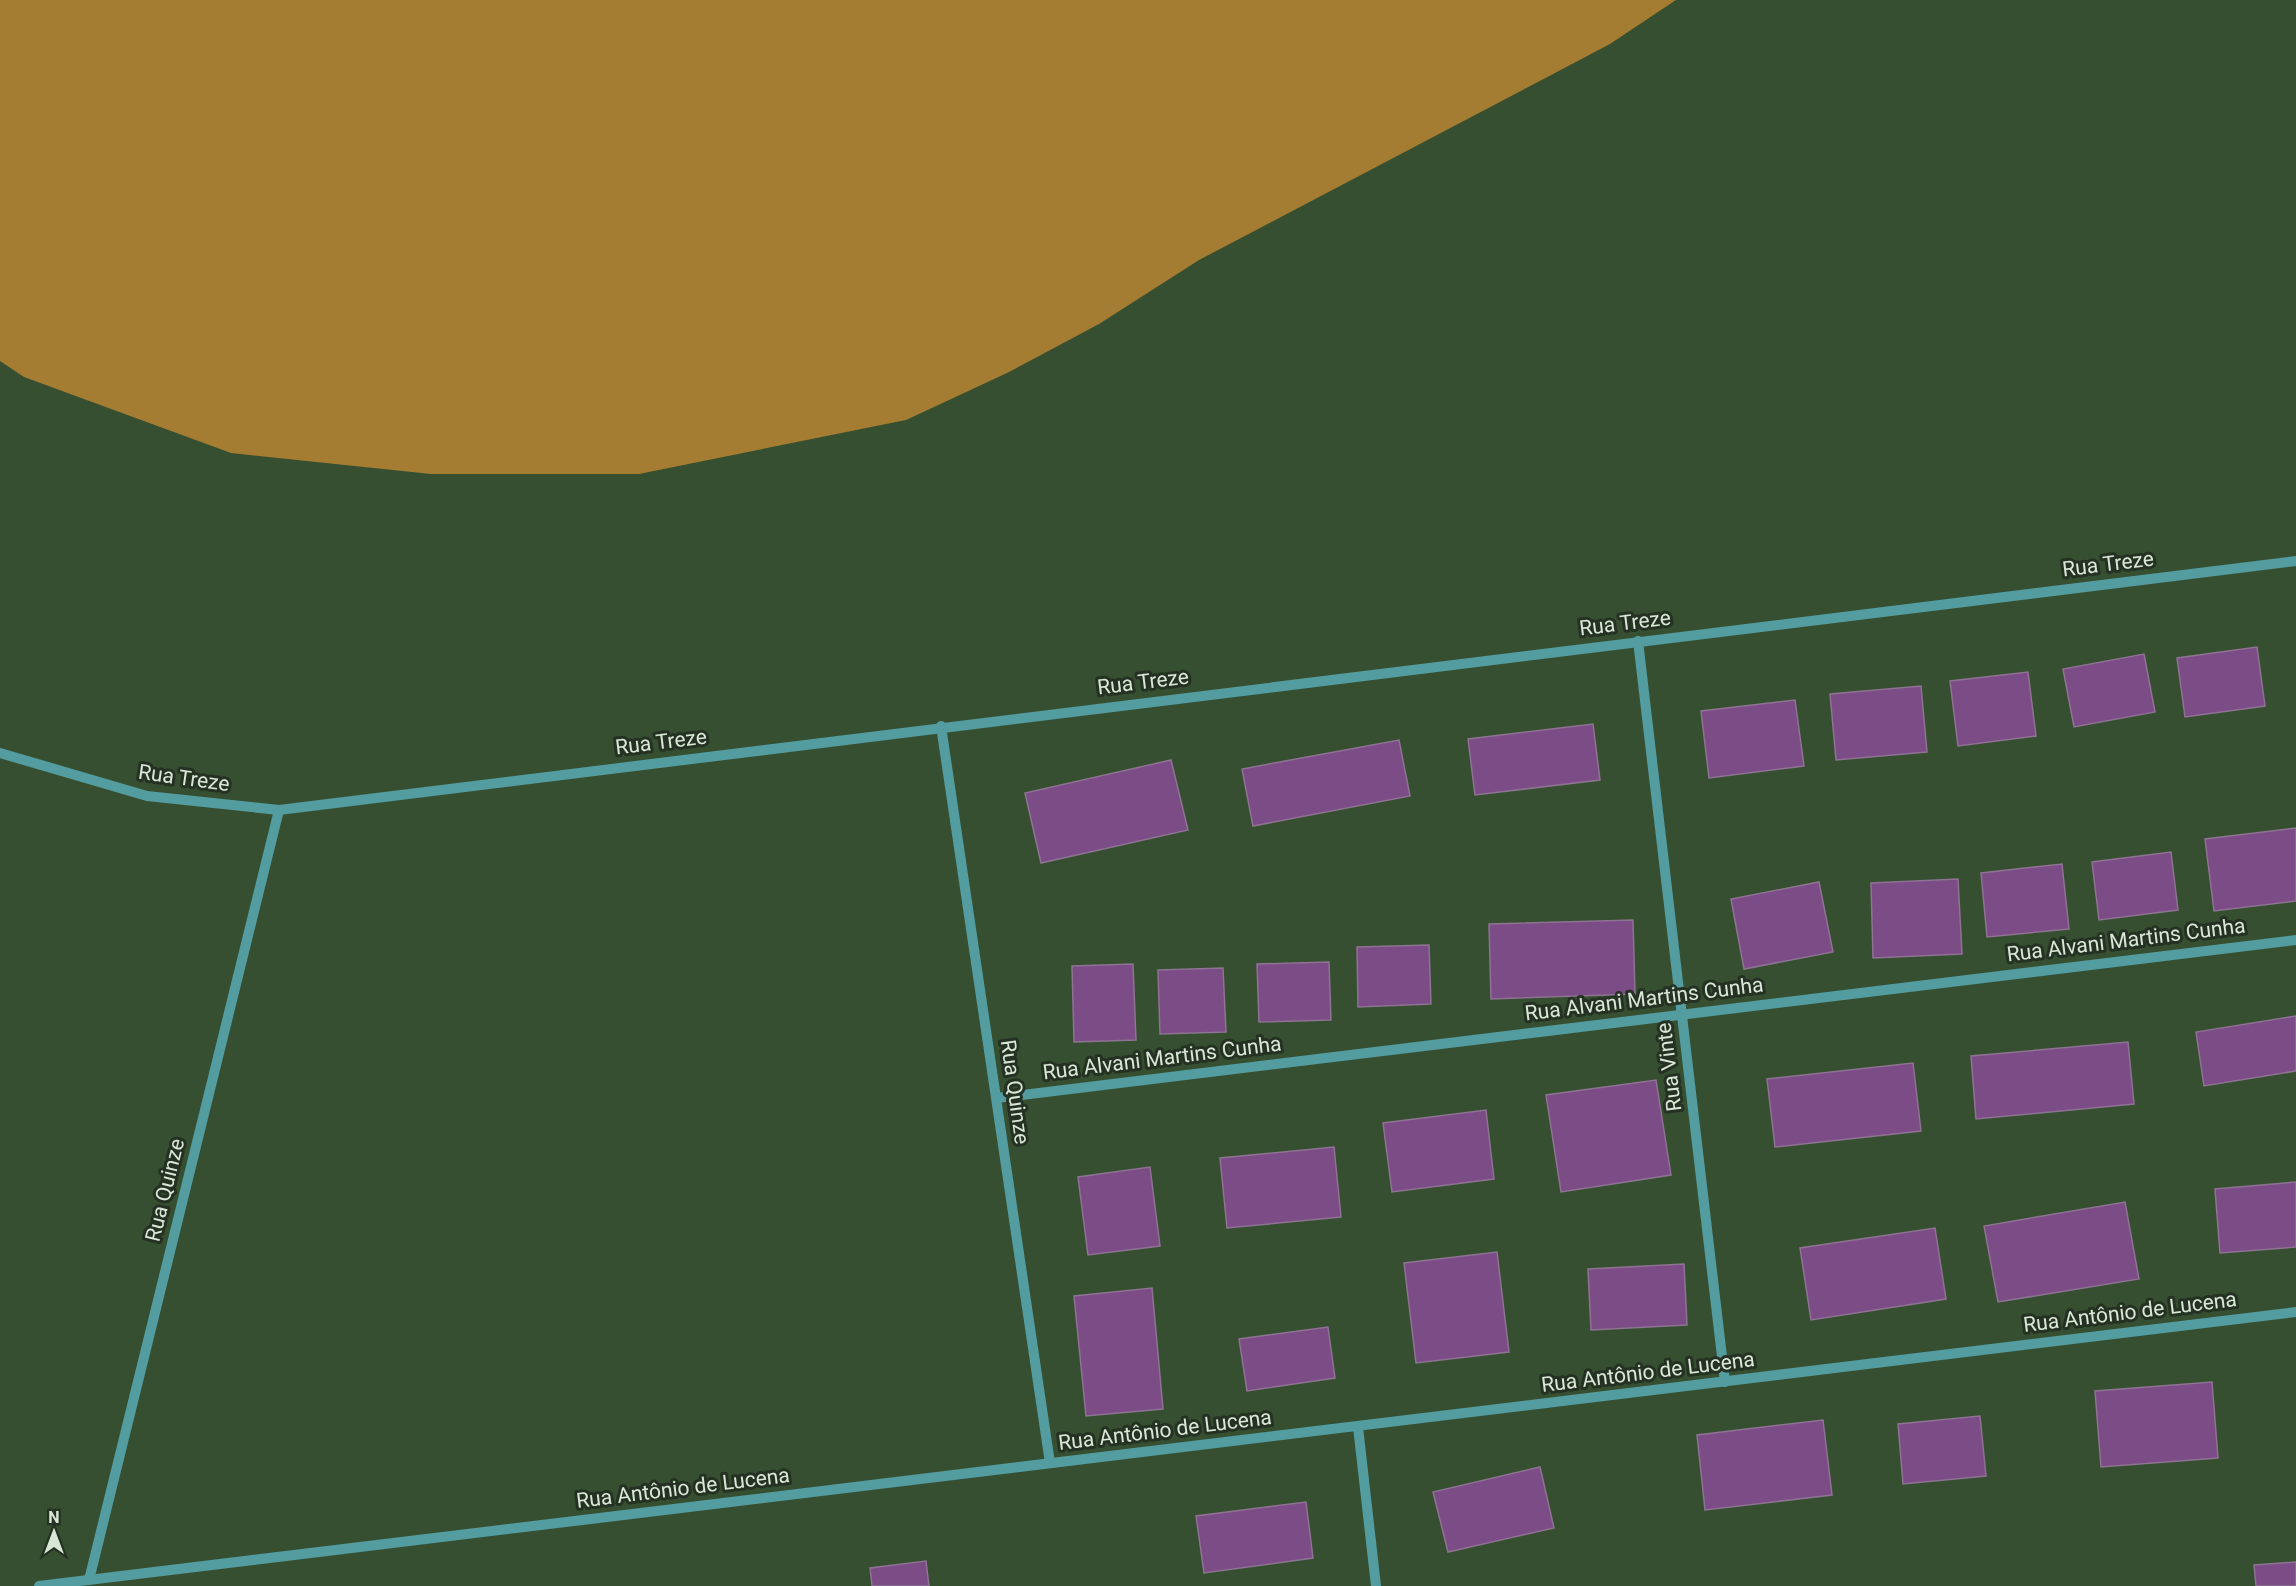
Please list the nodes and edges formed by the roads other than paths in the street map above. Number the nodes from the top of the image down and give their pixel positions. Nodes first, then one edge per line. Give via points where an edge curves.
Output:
1 (2296, 561) edge
2 (1638, 641) junction
3 (941, 726) junction
4 (0, 753) edge
5 (279, 810) junction
6 (2296, 940) edge
7 (1682, 1014) junction
8 (997, 1098) junction
9 (2296, 1312) edge
10 (1725, 1382) junction
11 (1358, 1426) junction
12 (1050, 1463) junction
13 (89, 1580) junction
14 (39, 1586) edge
15 (1376, 1586) edge

1 - 2 lane, Rua Treze
2 - 3 lane, Rua Treze
2 - 7 lane, Rua Vinte
3 - 5 lane, Rua Treze
3 - 8 lane, Rua Quinze
4 - 5 lane, Rua Treze via 147,796
5 - 13 lane, Rua Quinze
6 - 7 lane, Rua Alvani Martins Cunha
7 - 8 lane, Rua Alvani Martins Cunha
7 - 10 lane, Rua Vinte
8 - 12 lane, Rua Quinze
9 - 10 lane, Rua Antônio de Lucena
10 - 11 lane, Rua Antônio de Lucena
11 - 12 lane, Rua Antônio de Lucena
11 - 15 lane
12 - 13 lane, Rua Antônio de Lucena
13 - 14 lane, Rua Antônio de Lucena

